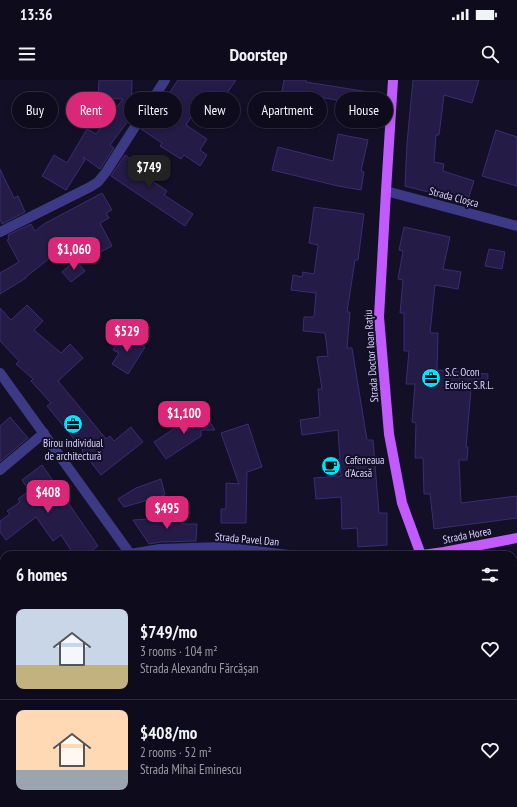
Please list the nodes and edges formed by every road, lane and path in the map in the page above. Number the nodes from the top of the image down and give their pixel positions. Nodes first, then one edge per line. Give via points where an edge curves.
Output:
1 (165, 80) edge
2 (393, 80) edge
3 (386, 191) junction
4 (517, 226) edge
5 (0, 232) edge
6 (0, 373) edge
7 (44, 432) junction
8 (0, 470) edge
9 (517, 538) edge
10 (128, 551) edge
11 (148, 551) edge
12 (255, 551) edge
13 (420, 551) edge
14 (449, 551) edge

1 - 5 street via 98,182
2 - 3 main road, Strada Doctor Ioan Rațiu
3 - 4 street, Strada Cloșca
3 - 13 main road, Strada Doctor Ioan Rațiu via 379,318 388,431 402,503
6 - 7 street
7 - 8 street
7 - 10 street
9 - 14 main road, Strada Horea
11 - 12 street, Strada Pavel Dan via 221,547

